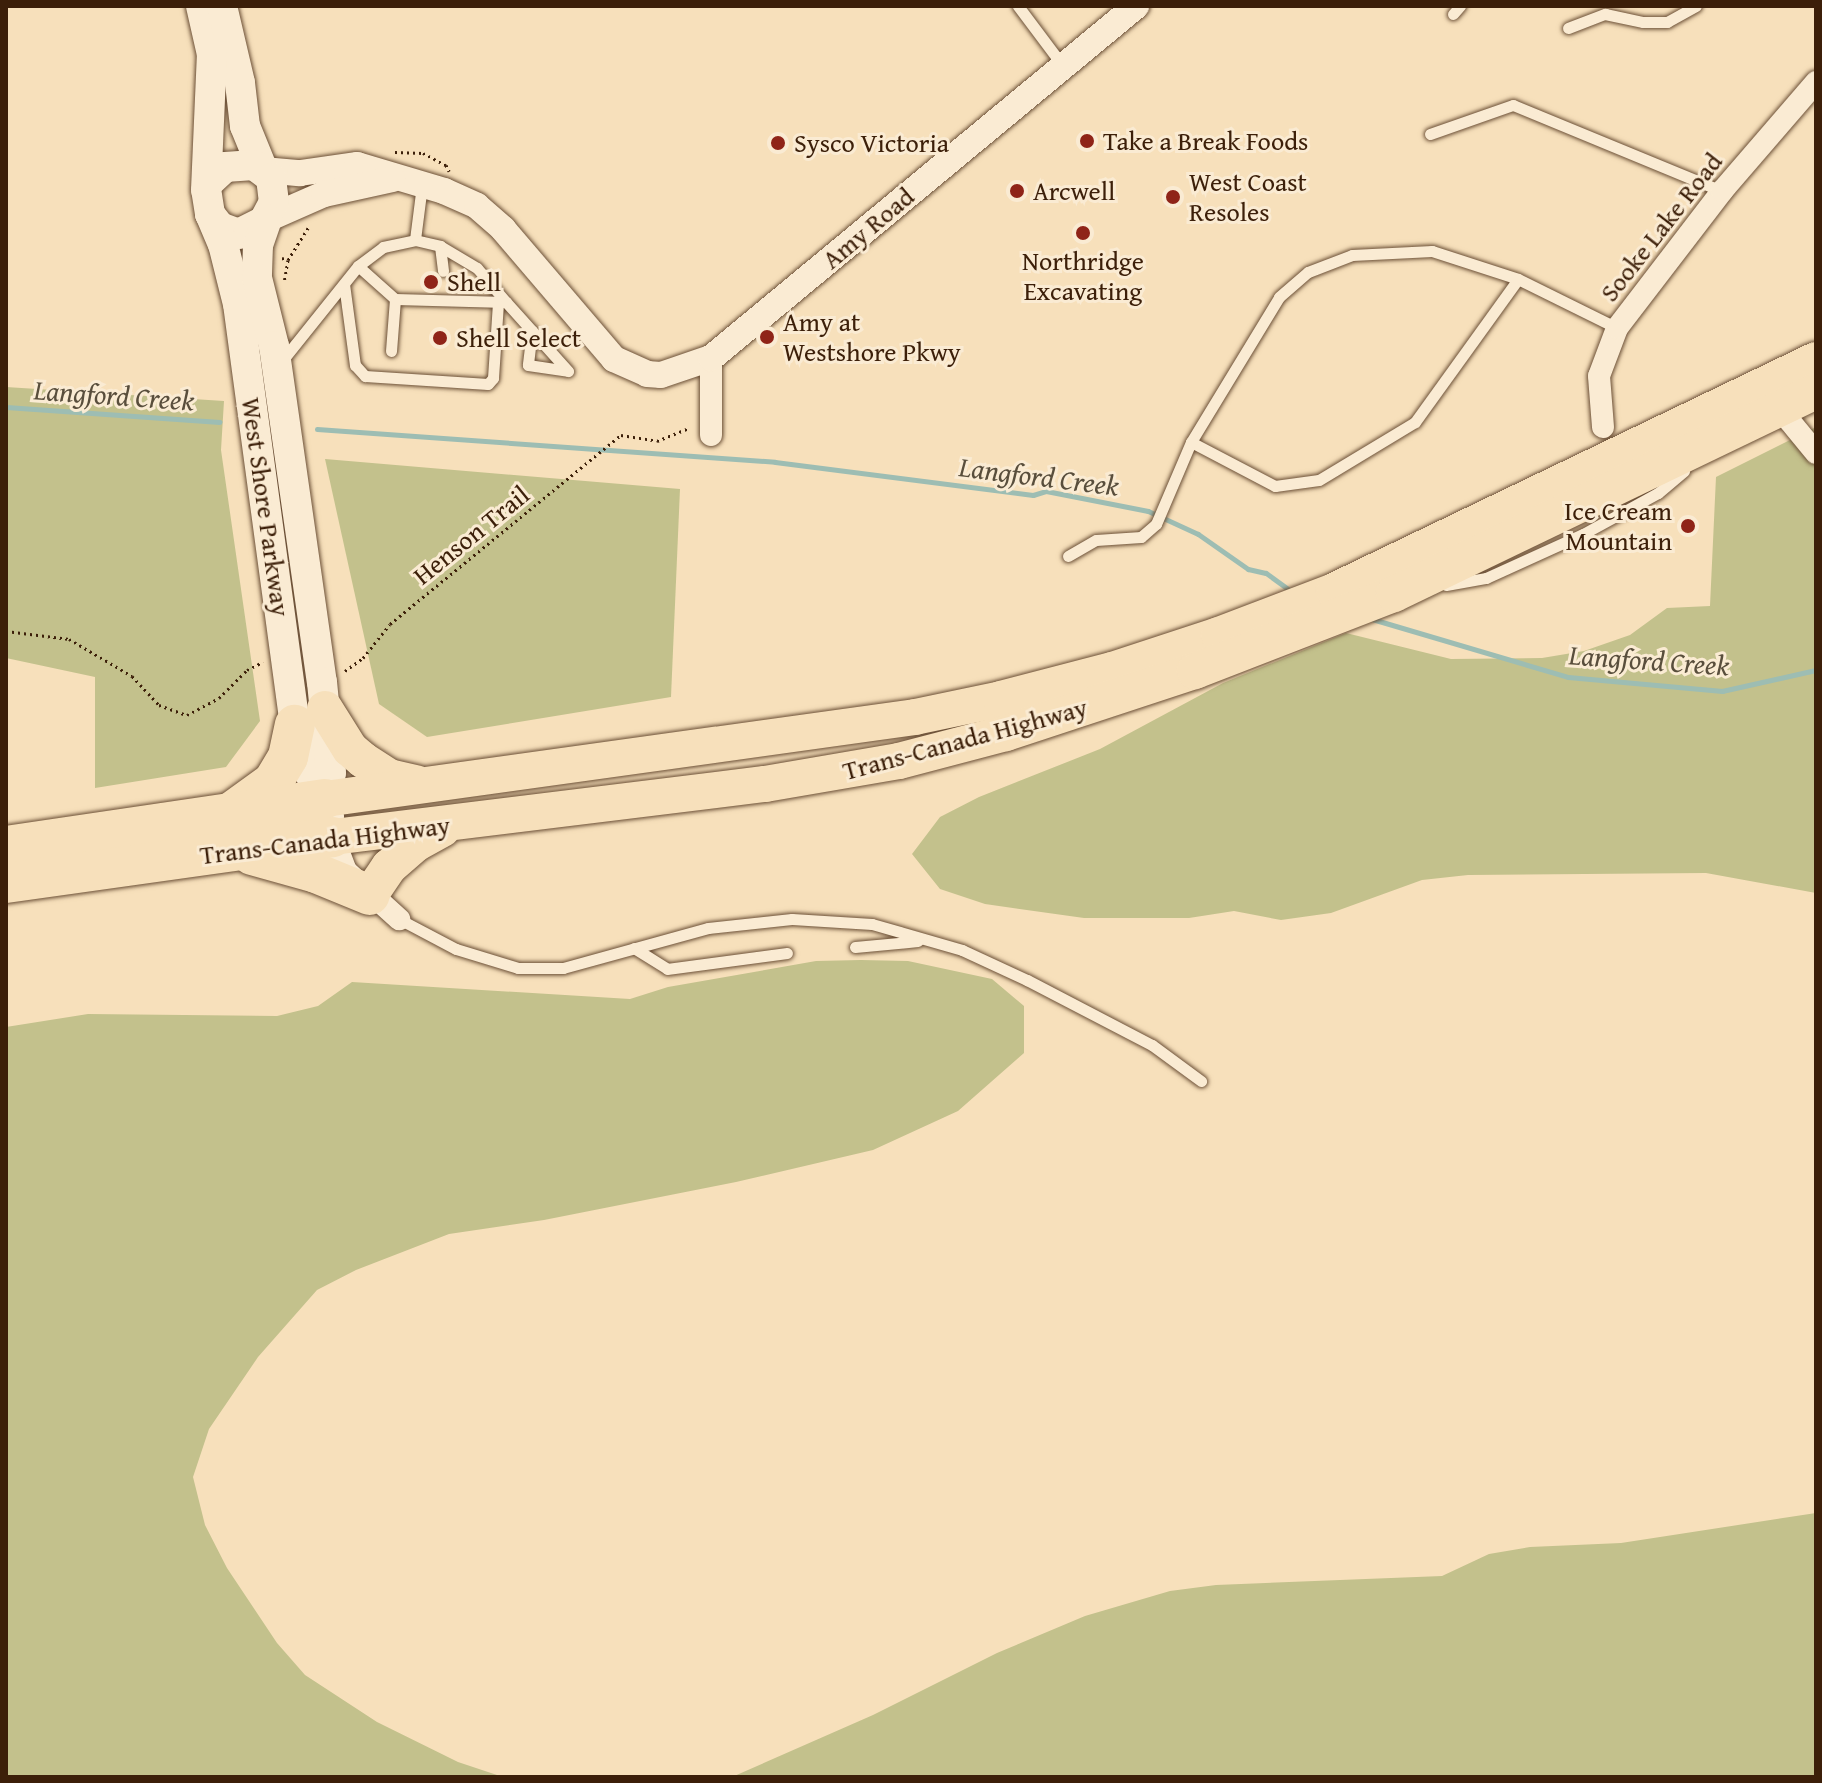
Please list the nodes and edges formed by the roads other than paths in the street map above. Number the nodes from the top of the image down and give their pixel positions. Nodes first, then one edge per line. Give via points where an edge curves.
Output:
1 (201, 6) edge
2 (222, 6) edge
3 (1018, 6) edge
4 (1136, 6) edge
5 (1696, 6) edge
6 (1568, 28) dead end
7 (1063, 66) junction
8 (1816, 82) edge
9 (1430, 134) dead end
10 (263, 170) junction
11 (214, 177) junction
12 (394, 179) junction
13 (422, 185) junction
14 (1722, 191) junction
15 (210, 214) junction
16 (288, 217) junction
17 (415, 240) junction
18 (440, 246) junction
19 (358, 266) junction
20 (443, 271) dead end
21 (1518, 279) junction
22 (344, 284) junction
23 (395, 299) junction
24 (502, 302) junction
25 (1617, 328) junction
26 (532, 331) dead end
27 (391, 351) dead end
28 (711, 358) junction
29 (1816, 360) edge
30 (278, 367) junction
31 (1816, 391) edge
32 (1779, 408) junction
33 (1603, 427) dead end
34 (711, 435) dead end
35 (1191, 442) junction
36 (1816, 453) edge
37 (1068, 556) dead end
38 (1334, 591) junction
39 (322, 705) junction
40 (695, 749) junction
41 (422, 784) junction
42 (325, 799) junction
43 (231, 813) junction
44 (450, 825) junction
45 (333, 837) junction
46 (6, 846) edge
47 (220, 852) junction
48 (6, 883) edge
49 (385, 907) junction
50 (927, 940) junction
51 (855, 947) dead end
52 (634, 948) junction
53 (787, 953) dead end
54 (1201, 1081) dead end

1 - 11 main road via 212,54
2 - 10 main road via 245,126
3 - 7 lane
4 - 7 street, Amy Road
5 - 6 lane via 1667,22 1605,14
7 - 28 street, Amy Road
8 - 14 street, Sooke Lake Road
9 - 14 lane via 1513,105
10 - 11 main road via 246,163
10 - 12 street, Amy Road via 300,173 357,165
10 - 16 main road
11 - 15 main road
12 - 13 street, Amy Road
12 - 16 street, Amy Road via 324,194
13 - 17 lane
13 - 28 street, Amy Road via 477,206 503,229 614,359 661,375
14 - 25 street, Sooke Lake Road
15 - 16 main road via 220,227 239,234
15 - 39 main road, West Shore Parkway via 238,304
16 - 30 main road, West Shore Parkway via 256,262 259,293 276,298
17 - 18 lane
17 - 19 lane via 383,247
18 - 20 lane
18 - 24 lane via 477,268
19 - 22 lane
19 - 23 lane
21 - 25 lane
21 - 35 lane via 1432,251 1352,255 1308,272 1279,297
21 - 35 lane via 1415,422 1319,480 1275,486
22 - 24 lane via 355,365 365,376 488,384
22 - 30 lane
23 - 24 lane
23 - 27 lane
24 - 26 lane
25 - 33 street, Sooke Lake Road via 1599,376
28 - 34 street
29 - 38 highway, Trans-Canada Highway
30 - 39 main road, West Shore Parkway
31 - 32 highway, Trans-Canada Highway
32 - 36 street
32 - 38 highway via 1750,408 1443,552
32 - 44 highway, Trans-Canada Highway via 1394,594 1137,692 899,761 735,789
35 - 37 lane via 1156,524 1141,537 1096,540
38 - 40 highway, Trans-Canada Highway via 1219,635 1001,699
39 - 41 highway via 363,760 389,777
39 - 42 main road, West Shore Parkway via 310,774
39 - 43 highway via 273,782
40 - 41 highway, Trans-Canada Highway
40 - 45 highway via 639,772 398,813
41 - 42 highway, Trans-Canada Highway
42 - 43 highway, Trans-Canada Highway
42 - 45 main road, West Shore Parkway
43 - 46 highway, Trans-Canada Highway
44 - 45 highway, Trans-Canada Highway
44 - 49 highway via 389,867
45 - 47 highway, Trans-Canada Highway
45 - 49 street via 346,871
47 - 48 highway, Trans-Canada Highway
47 - 49 highway via 283,862
49 - 52 lane via 456,949 518,968 563,968
50 - 51 lane
50 - 52 lane via 872,924 792,919 708,928
50 - 54 lane via 962,950 1152,1045
52 - 53 lane via 667,969

